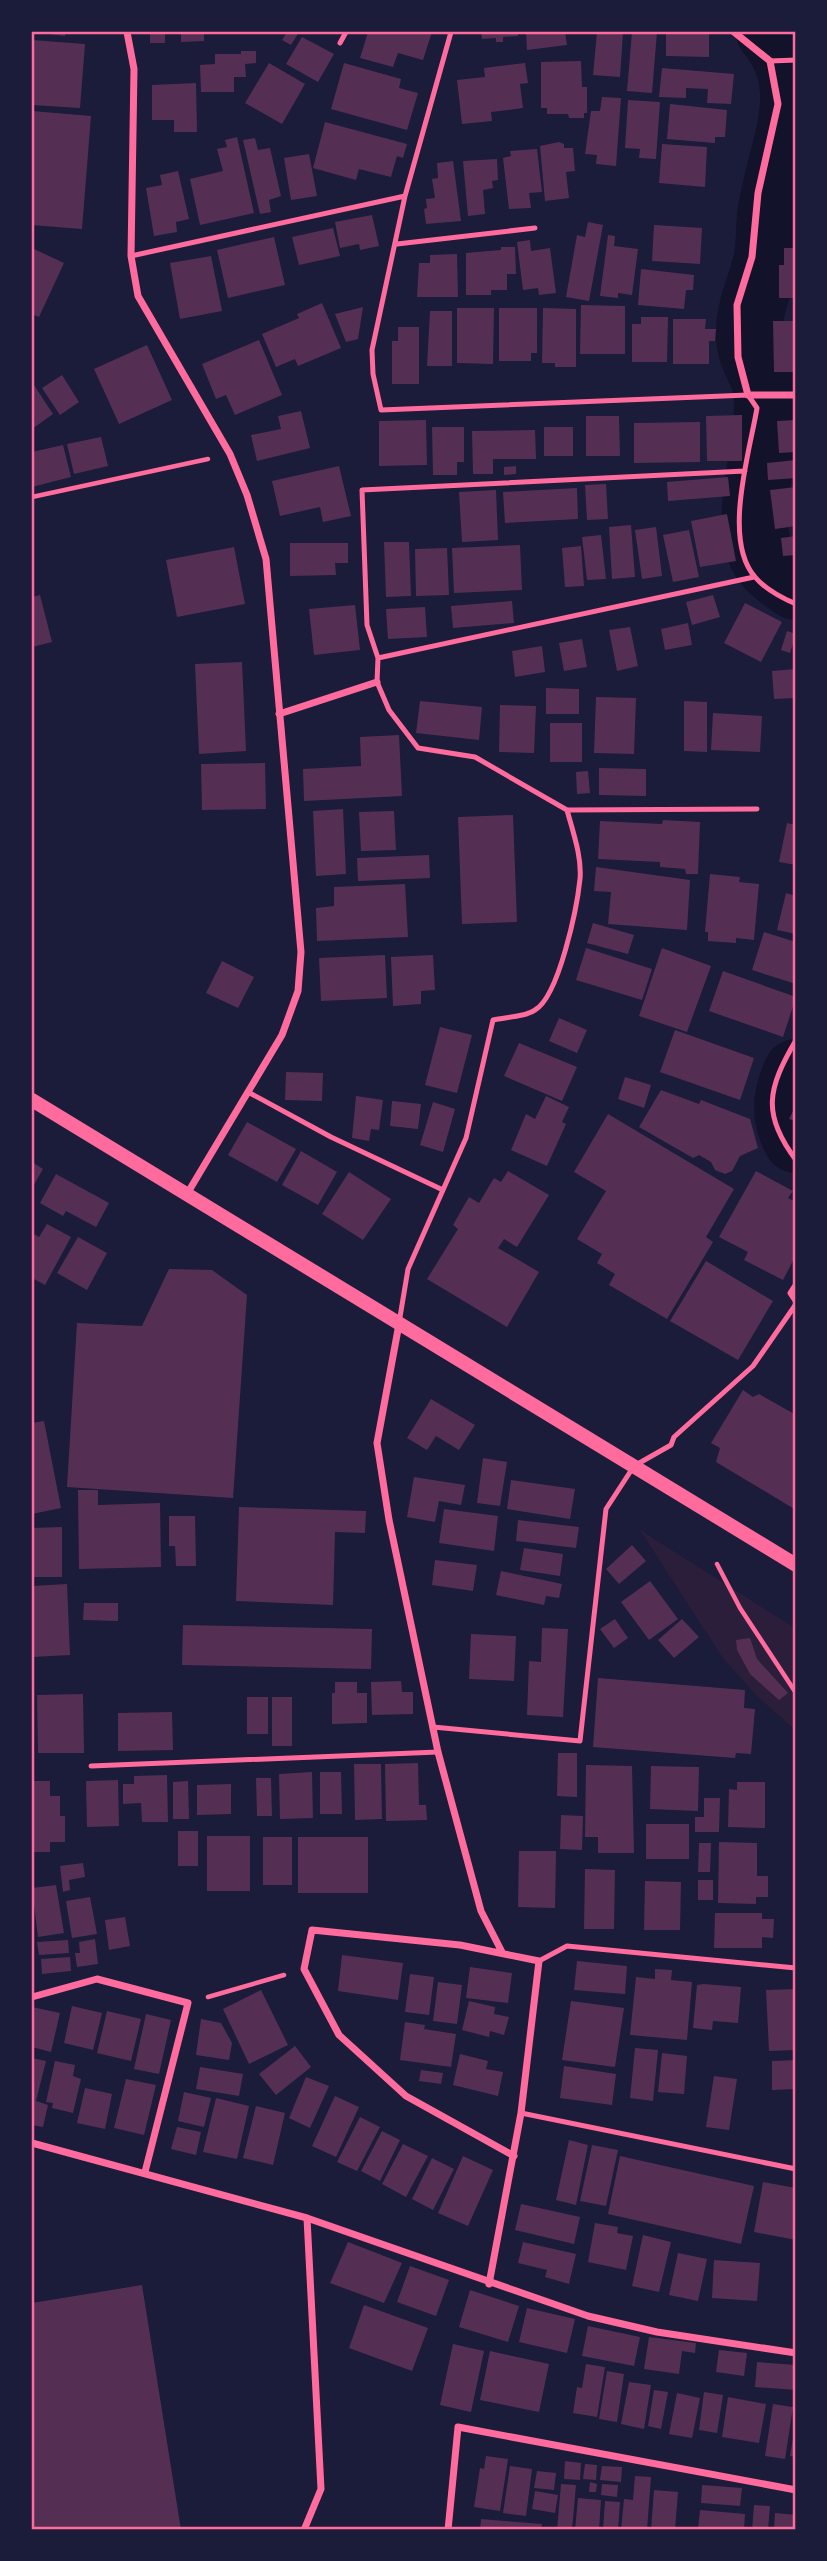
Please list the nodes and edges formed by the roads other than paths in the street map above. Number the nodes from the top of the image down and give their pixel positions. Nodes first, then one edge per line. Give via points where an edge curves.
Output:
1 (127, 32) edge
2 (346, 32) edge
3 (452, 32) edge
4 (734, 32) edge
5 (340, 43) dead end
6 (796, 60) edge
7 (770, 61) junction
8 (405, 197) junction
9 (536, 228) dead end
10 (397, 244) junction
11 (131, 256) junction
12 (752, 395) junction
13 (796, 396) edge
14 (745, 471) junction
15 (754, 577) junction
16 (796, 604) edge
17 (378, 658) junction
18 (377, 682) junction
19 (279, 714) junction
20 (757, 809) dead end
21 (568, 810) junction
22 (796, 1040) edge
23 (248, 1091) junction
24 (32, 1100) edge
25 (796, 1160) edge
26 (443, 1190) junction
27 (187, 1195) junction
28 (796, 1284) edge
29 (796, 1303) edge
30 (399, 1324) junction
31 (634, 1466) junction
32 (796, 1565) edge
33 (433, 1727) junction
34 (438, 1752) junction
35 (91, 1766) dead end
36 (502, 1952) junction
37 (538, 1961) junction
38 (796, 1968) edge
39 (32, 1997) edge
40 (521, 2113) junction
41 (32, 2143) edge
42 (514, 2156) junction
43 (796, 2169) edge
44 (145, 2172) junction
45 (307, 2218) junction
46 (489, 2284) junction
47 (796, 2353) edge
48 (796, 2490) edge
49 (304, 2529) edge
50 (448, 2529) edge

1 - 11 street via 134,69
2 - 5 lane
3 - 8 lane
4 - 7 street
6 - 7 lane
7 - 12 street via 778,104 758,193 752,257 737,305 738,357
8 - 10 lane
8 - 11 lane
9 - 10 lane
10 - 12 lane via 372,349 381,410
11 - 19 street via 138,296 230,454 247,495 266,559
12 - 13 street
12 - 14 lane via 757,408
14 - 15 lane via 741,536
14 - 17 lane via 362,490 367,625
15 - 16 lane
15 - 17 lane
17 - 18 lane
18 - 19 street
18 - 21 lane via 389,710 418,748 474,757
19 - 23 street via 301,952 298,991 282,1035
20 - 21 lane
21 - 26 lane via 580,878 557,980 548,999 534,1011 493,1020 466,1138
22 - 25 lane via 775,1080 771,1106 777,1133
23 - 26 lane
23 - 27 street
24 - 27 main road
26 - 30 lane via 408,1269
27 - 30 main road
28 - 29 lane via 790,1293
29 - 31 lane via 753,1366 674,1437 671,1445
30 - 31 main road
30 - 33 street via 377,1443
31 - 32 main road
31 - 33 lane via 606,1509 580,1741
33 - 34 street
34 - 35 lane
34 - 36 street via 481,1911
36 - 37 street
36 - 42 street via 313,1930 304,1969 339,2035 407,2096
37 - 38 lane via 568,1946
37 - 40 street
39 - 44 street via 97,1979 187,2003
40 - 42 street
40 - 43 lane
41 - 44 street
42 - 46 street
44 - 45 street
45 - 46 street
45 - 49 street via 321,2489
46 - 47 street via 588,2316 657,2332
48 - 50 street via 458,2427

